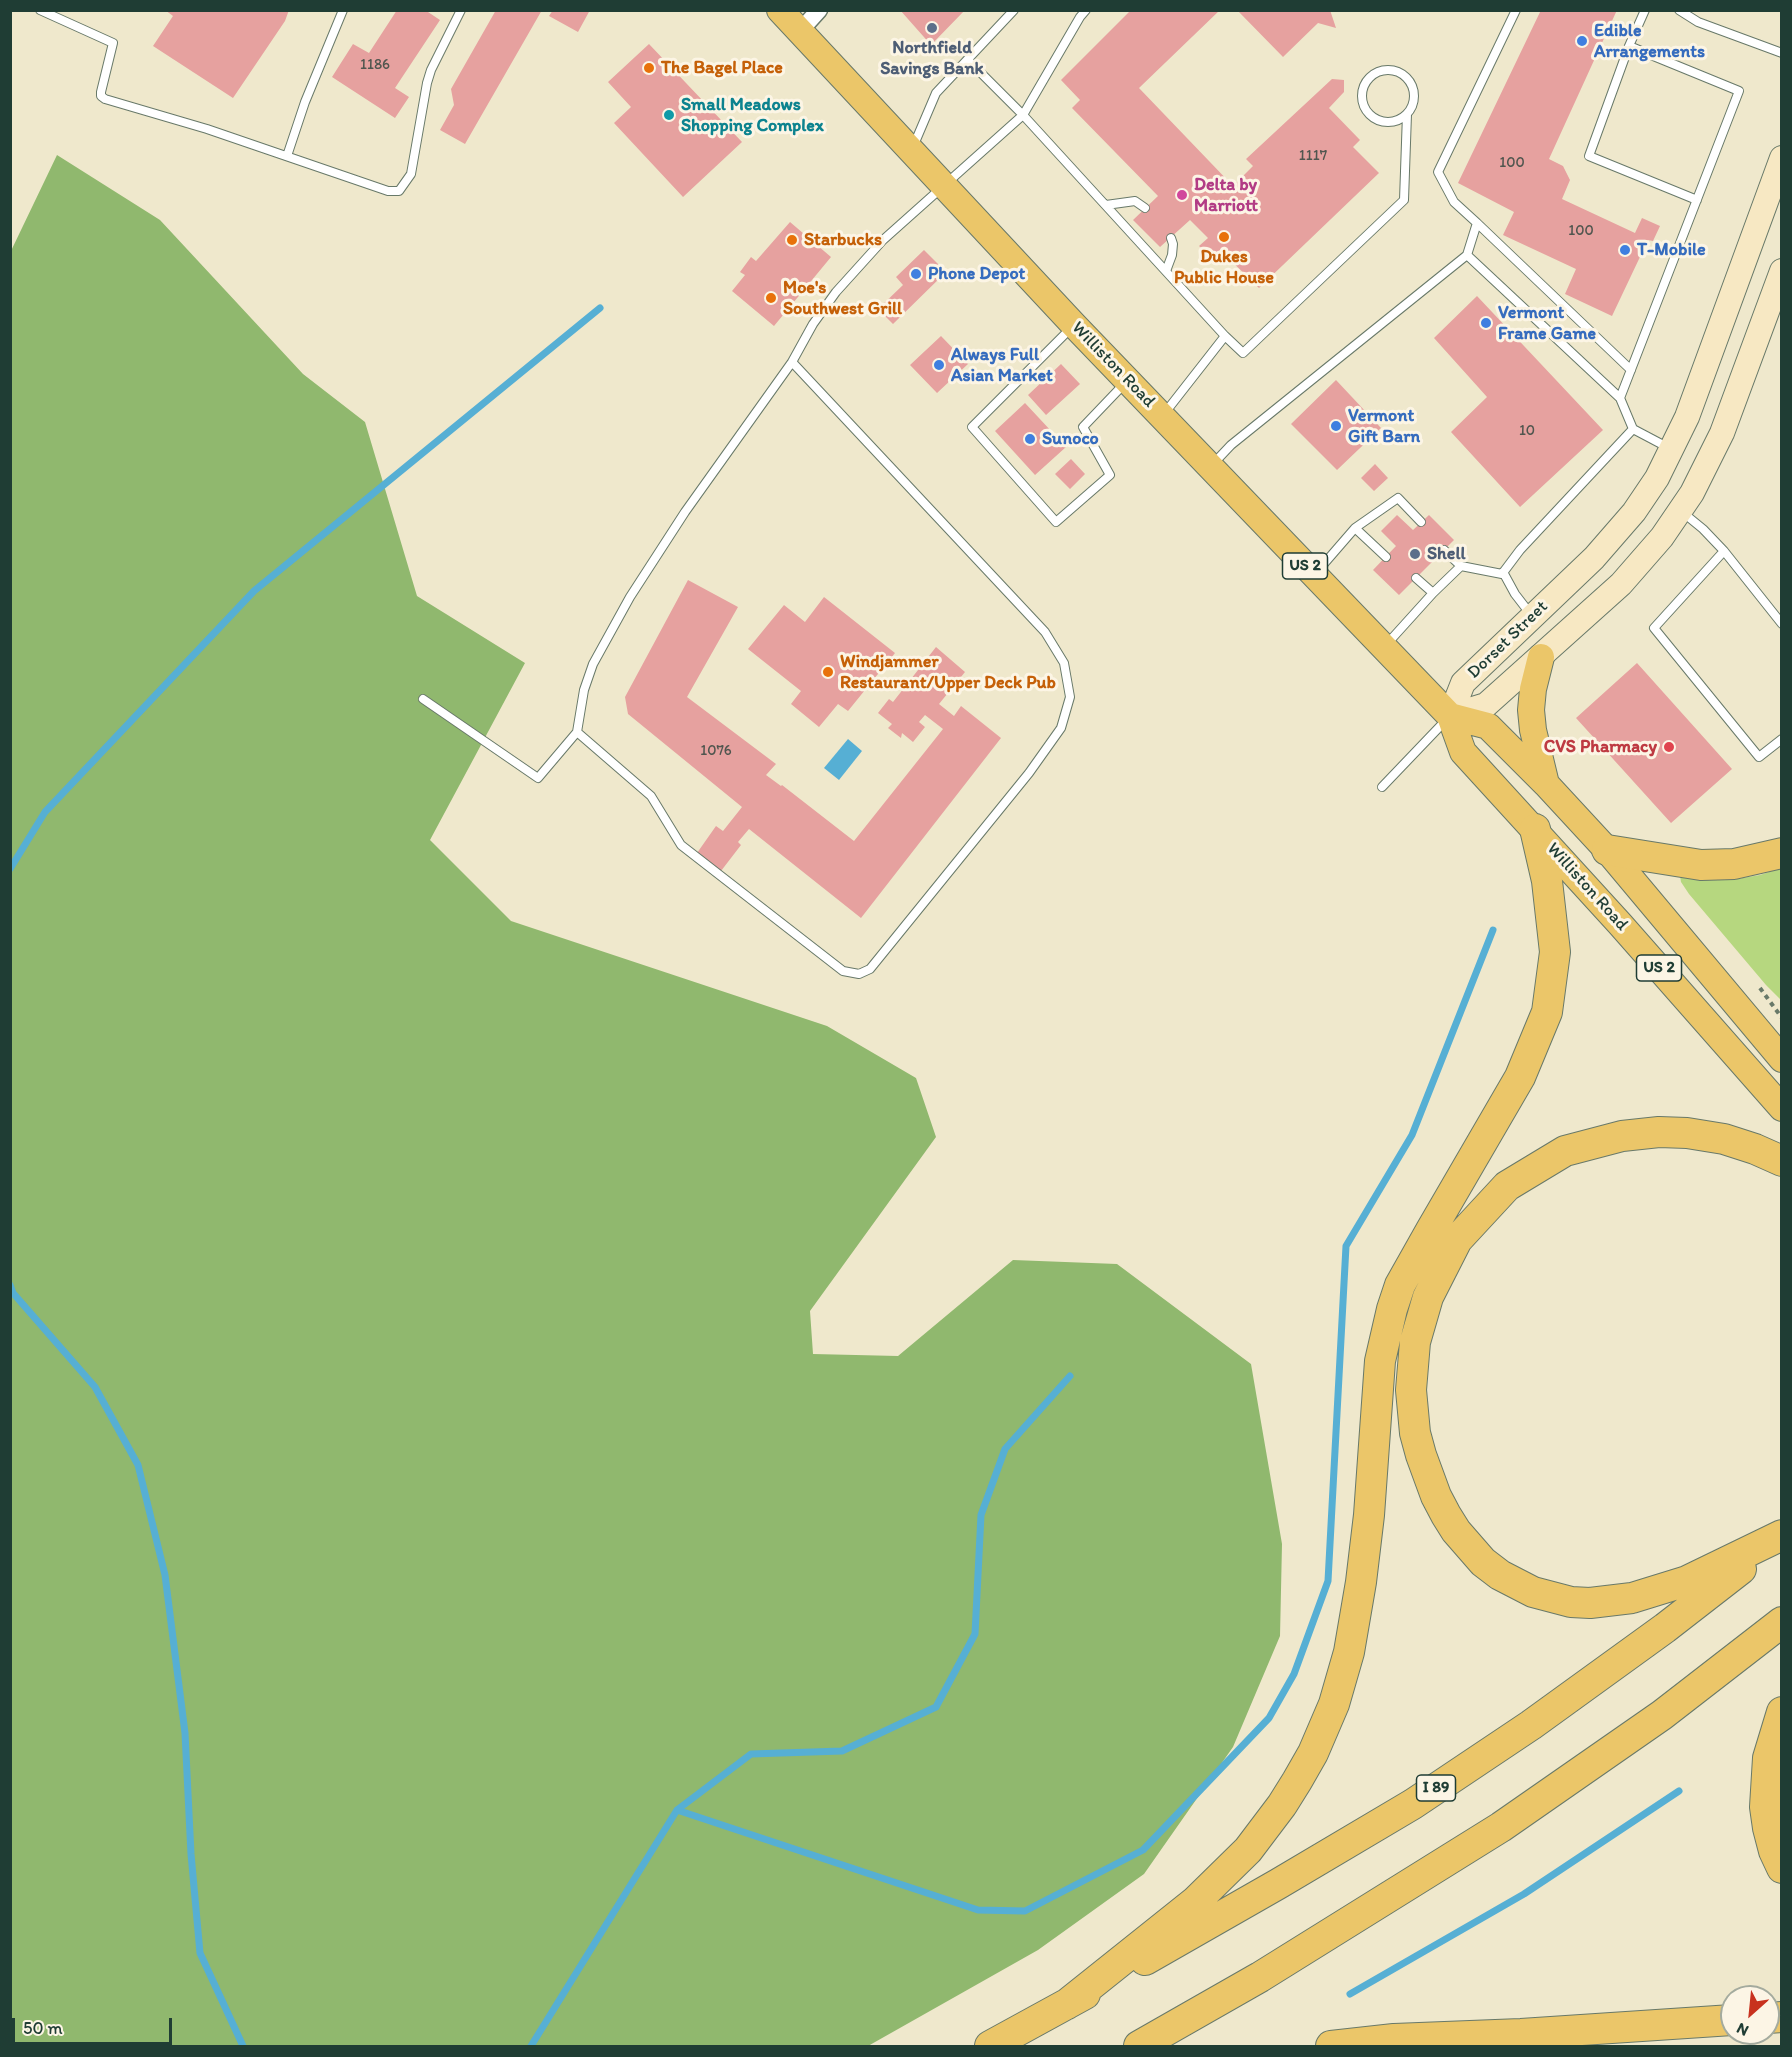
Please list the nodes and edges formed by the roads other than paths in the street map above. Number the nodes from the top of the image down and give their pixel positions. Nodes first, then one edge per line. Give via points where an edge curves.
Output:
1 (40, 10) edge
2 (343, 10) edge
3 (461, 10) edge
4 (780, 10) edge
5 (819, 10) edge
6 (1516, 10) edge
7 (1645, 10) edge
8 (1679, 10) edge
9 (1008, 12) edge
10 (1080, 13) edge
11 (800, 31) junction
12 (1629, 46) junction
13 (1782, 53) edge
14 (968, 60) junction
15 (1407, 114) junction
16 (1023, 115) junction
17 (911, 150) junction
18 (287, 156) junction
19 (1782, 158) edge
20 (945, 186) junction
21 (1697, 200) junction
22 (1106, 205) junction
23 (1145, 208) dead end
24 (1477, 224) junction
25 (1171, 237) dead end
26 (1467, 255) junction
27 (1166, 271) junction
28 (1782, 271) edge
29 (1774, 309) edge
30 (1074, 325) junction
31 (1225, 336) junction
32 (792, 362) junction
33 (1631, 370) junction
34 (1128, 380) junction
35 (1620, 398) junction
36 (1161, 416) junction
37 (1633, 429) junction
38 (1672, 449) junction
39 (1707, 465) junction
40 (1210, 467) junction
41 (1681, 512) junction
42 (1421, 522) dead end
43 (1355, 528) junction
44 (1444, 550) dead end
45 (1724, 551) junction
46 (1386, 557) dead end
47 (1461, 566) junction
48 (1503, 572) junction
49 (1314, 575) junction
50 (1416, 578) dead end
51 (1433, 593) junction
52 (1533, 616) junction
53 (1782, 624) edge
54 (1384, 648) junction
55 (1541, 657) junction
56 (423, 699) dead end
57 (1450, 716) junction
58 (577, 732) junction
59 (1782, 739) edge
60 (1546, 784) junction
61 (1382, 787) dead end
62 (1535, 829) junction
63 (1607, 850) junction
64 (1782, 852) edge
65 (1782, 1059) edge
66 (1782, 1108) edge
67 (1782, 1161) edge
68 (1782, 1535) edge
69 (1782, 1622) edge
70 (1782, 1712) edge
71 (1782, 1868) edge
72 (1067, 2004) junction
73 (1720, 2021) edge
74 (990, 2046) edge
75 (1138, 2046) edge
76 (1331, 2046) edge

1 - 18 lane via 113,43 101,92 105,99
2 - 18 lane
3 - 18 lane via 431,70 411,174 399,191 378,188
4 - 11 main road, Williston Road / US 2
5 - 11 street
6 - 24 lane via 1438,172 1455,202
7 - 12 lane
8 - 13 lane via 1698,22
9 - 14 lane
10 - 16 lane
11 - 17 main road, Williston Road / US 2
12 - 21 lane via 1589,156
12 - 21 lane via 1739,91
14 - 16 lane
14 - 17 lane via 936,93
15 - 15 lane via 1392,122 1374,119 1361,97 1366,80 1381,70 1398,71 1405,76 1414,90
15 - 31 lane via 1404,200 1243,353
16 - 20 lane
16 - 22 lane
17 - 20 main road, Williston Road / US 2
19 - 38 main road, Dorset Street via 1726,315
20 - 30 main road, Williston Road / US 2
20 - 32 lane via 883,240 836,292
21 - 33 lane
22 - 23 lane via 1135,201
22 - 27 lane
24 - 26 lane
24 - 33 lane
25 - 27 lane via 1172,255
26 - 35 lane
26 - 40 lane via 1231,445
27 - 31 lane
28 - 29 main road, Dorset Street
29 - 39 main road, Dorset Street
30 - 34 main road, Williston Road / US 2
30 - 34 lane via 972,427 1056,522 1110,475 1083,427
31 - 36 lane
32 - 58 lane via 630,597 593,664
32 - 58 lane via 1045,632 1064,663 1070,697 1060,728 1029,773 870,969 859,974 843,970 681,844 651,796
33 - 35 lane
34 - 36 main road, Williston Road / US 2
35 - 37 lane
36 - 40 main road, Williston Road / US 2
37 - 38 lane
37 - 48 lane
38 - 39 main road
38 - 52 main road, Dorset Street via 1634,512 1594,558
39 - 41 main road, Dorset Street
40 - 49 main road, Williston Road / US 2
41 - 45 lane
41 - 55 main road, Dorset Street via 1621,584
42 - 43 lane via 1398,498
43 - 46 lane
43 - 49 lane
44 - 47 lane
45 - 53 lane
45 - 59 lane via 1654,628 1759,757
47 - 48 lane
47 - 51 lane
48 - 52 lane
49 - 54 main road, Williston Road / US 2
50 - 51 lane
51 - 54 lane
52 - 57 main road, Dorset Street via 1463,683
54 - 57 main road, Williston Road / US 2
55 - 57 main road, Dorset Street via 1486,705
55 - 60 main road via 1532,710
56 - 58 lane via 538,778
57 - 60 main road, Williston Road / US 2 via 1488,726
57 - 61 lane
57 - 62 main road, Williston Road / US 2 via 1463,752
60 - 63 main road, Williston Road / US 2
62 - 66 main road, Williston Road / US 2
62 - 72 highway via 1547,880 1555,952 1547,1012 1520,1077 1400,1286 1392,1310 1380,1361 1361,1582 1335,1704 1298,1781 1248,1850 1196,1901
63 - 64 highway via 1701,865 1734,864
63 - 65 main road, Williston Road / US 2
67 - 68 highway via 1724,1139 1659,1132 1622,1136 1565,1152 1507,1186 1457,1240 1428,1297 1415,1342 1411,1390 1421,1455 1446,1515 1483,1562 1533,1592 1590,1603 1632,1598 1687,1581
68 - 72 highway, I 89 via 1656,1635 1413,1804
69 - 75 highway via 1662,1715 1501,1827 1260,1977
70 - 71 highway via 1768,1758 1765,1807
72 - 74 highway, I 89
73 - 76 highway

